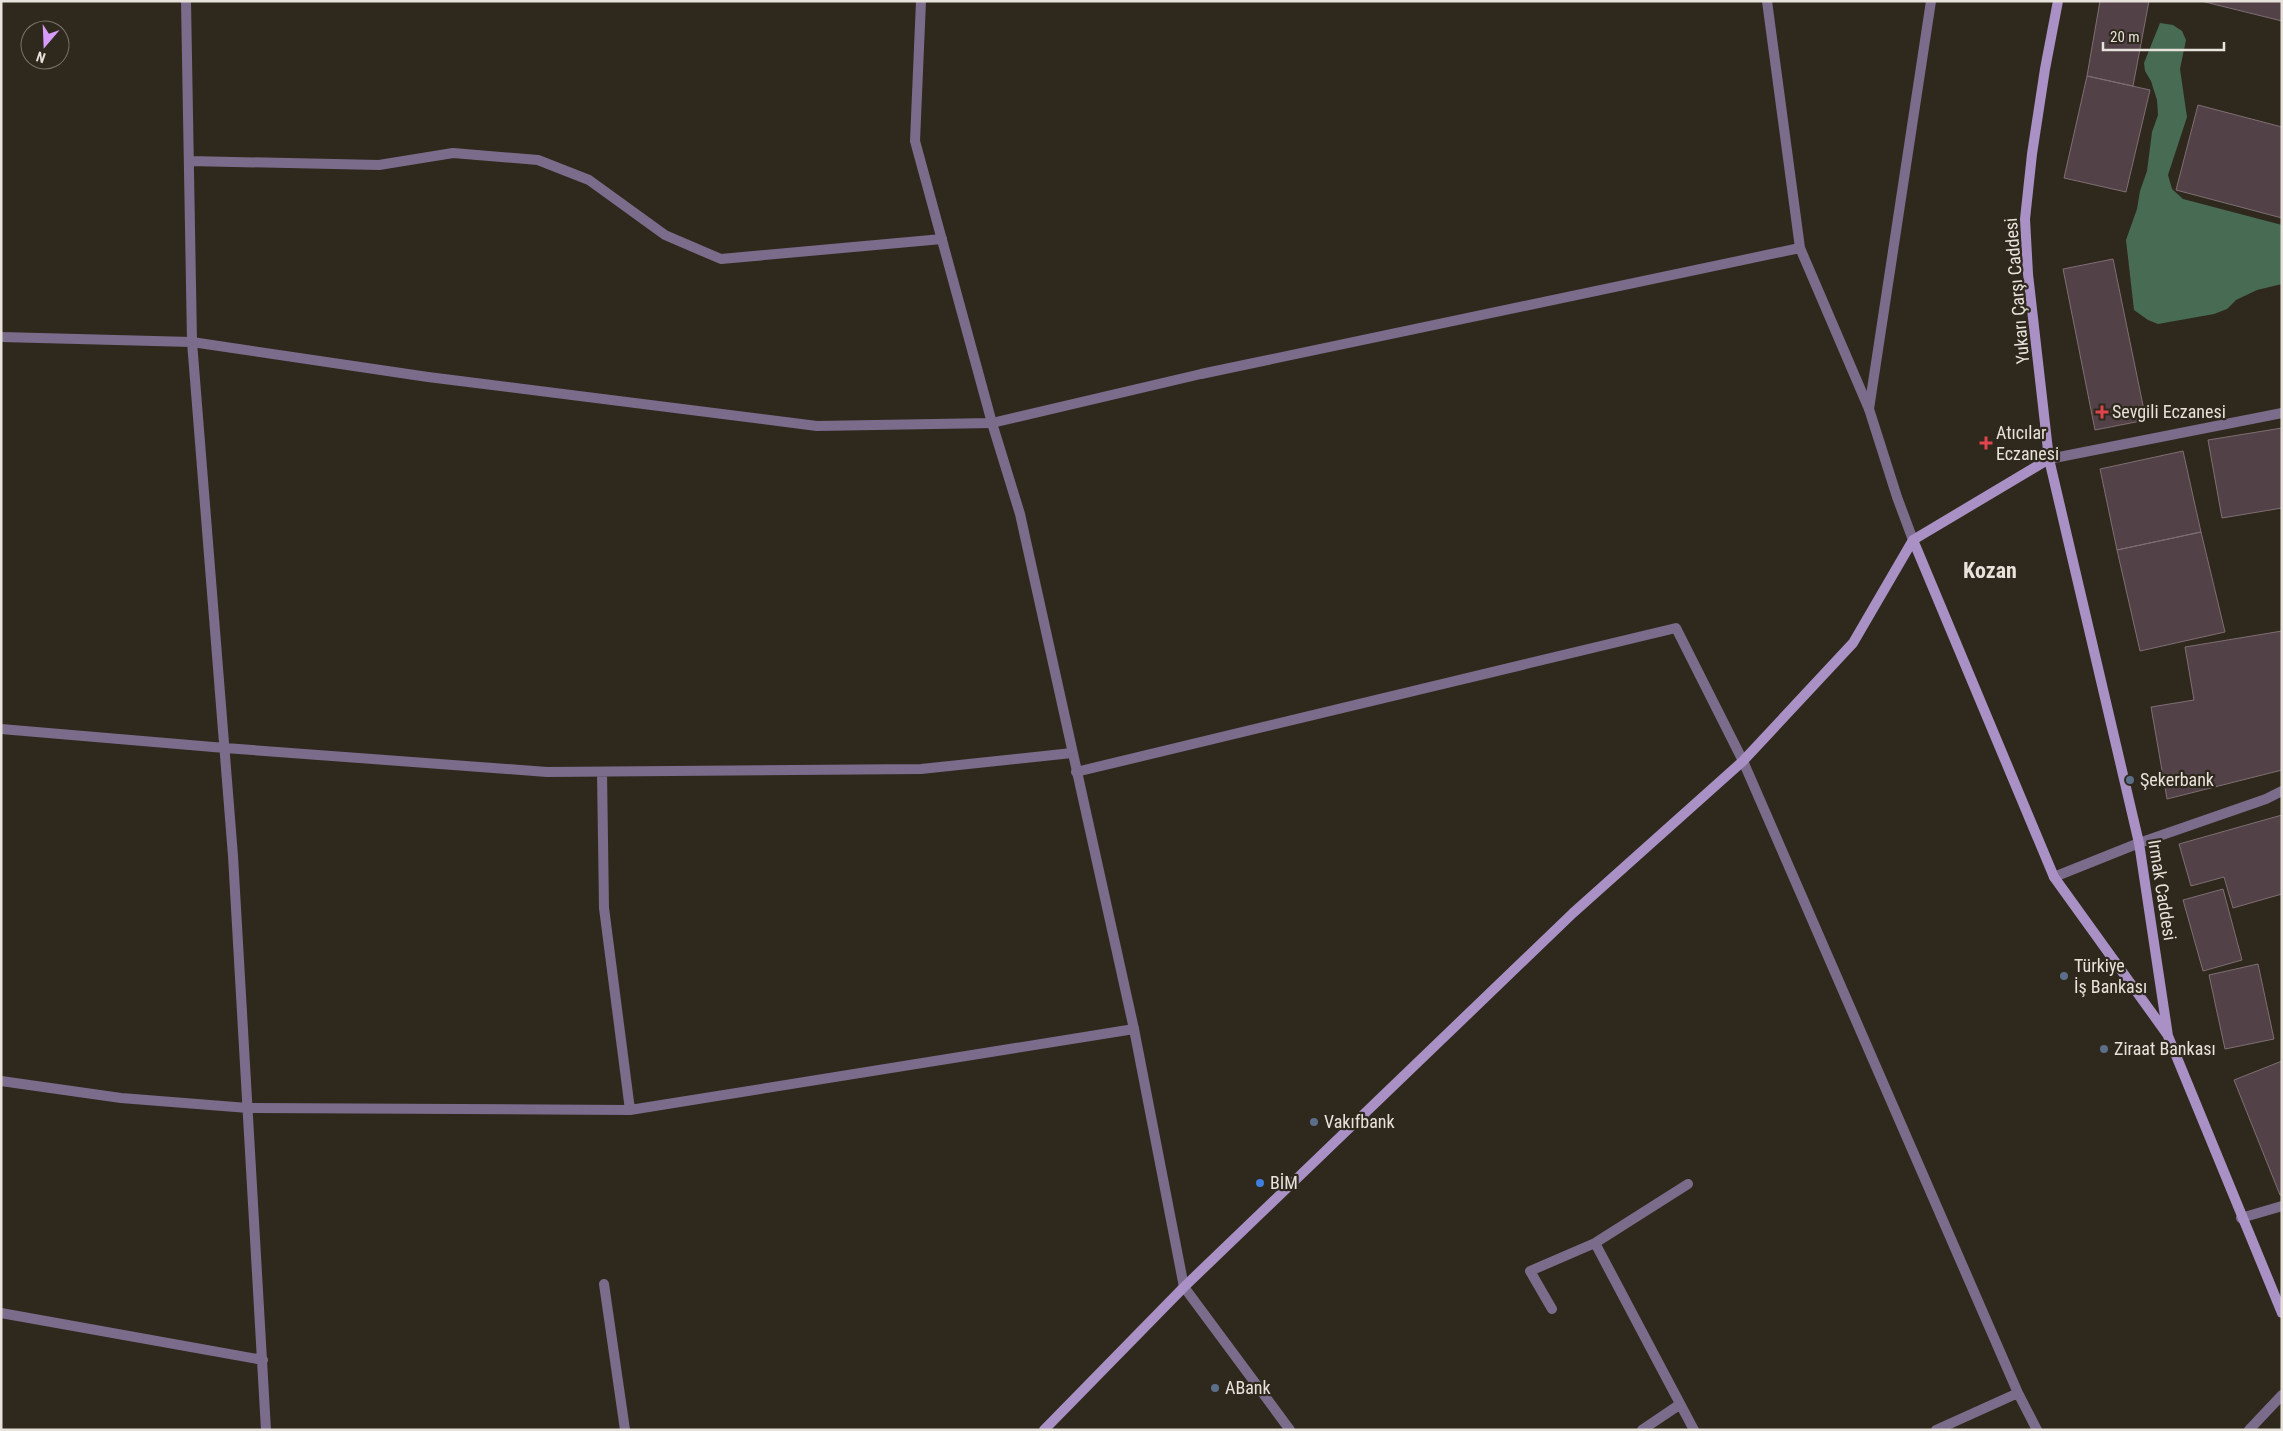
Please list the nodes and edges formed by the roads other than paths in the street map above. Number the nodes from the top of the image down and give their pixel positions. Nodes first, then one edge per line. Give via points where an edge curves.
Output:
1 (186, 1) edge
2 (921, 1) edge
3 (1767, 1) edge
4 (1931, 1) edge
5 (2057, 1) edge
6 (189, 161) junction
7 (942, 239) junction
8 (1800, 248) junction
9 (1, 337) edge
10 (192, 342) junction
11 (1869, 409) junction
12 (2282, 413) edge
13 (992, 423) junction
14 (2049, 459) junction
15 (1913, 540) junction
16 (1, 729) edge
17 (225, 748) junction
18 (1072, 753) junction
19 (1743, 761) junction
20 (602, 772) junction
21 (1076, 772) junction
22 (2282, 792) edge
23 (2139, 843) junction
24 (2054, 877) junction
25 (1134, 1030) junction
26 (2168, 1036) junction
27 (1, 1081) edge
28 (248, 1108) junction
29 (630, 1110) junction
30 (1688, 1184) dead end
31 (2282, 1206) edge
32 (2241, 1218) junction
33 (1595, 1243) junction
34 (604, 1284) dead end
35 (1184, 1287) junction
36 (1552, 1309) dead end
37 (1, 1313) edge
38 (2282, 1313) edge
39 (262, 1360) junction
40 (2018, 1392) junction
41 (2282, 1395) edge
42 (1680, 1405) junction
43 (266, 1430) edge
44 (625, 1430) edge
45 (1044, 1430) edge
46 (1290, 1430) edge
47 (1642, 1430) edge
48 (1694, 1430) edge
49 (1936, 1430) edge
50 (2037, 1430) edge
51 (2249, 1430) edge

1 - 6 street
2 - 7 street via 915,141
3 - 8 street
4 - 11 street
5 - 14 main road, Yukarı Çarşı Caddesi via 2025,218 2028,274
6 - 7 street via 379,165 453,153 538,160 589,180 665,235 721,259
6 - 10 street
7 - 13 street
8 - 11 street
8 - 13 street via 1211,372
9 - 10 street
10 - 13 street via 428,377 817,426
10 - 17 street
11 - 15 street
12 - 14 street
13 - 18 street via 1020,514
14 - 15 main road
14 - 23 main road, Irmak Caddesi
15 - 19 main road via 1853,643
15 - 24 main road
16 - 17 street
17 - 20 street via 547,772
17 - 28 street
18 - 20 street via 921,769
18 - 21 street
19 - 21 street via 1676,628
19 - 35 main road via 1573,913
19 - 40 street
20 - 29 street via 604,908
21 - 25 street
22 - 23 street
23 - 24 street
23 - 26 main road, Irmak Caddesi
24 - 26 main road
25 - 29 street
25 - 35 street
26 - 32 main road, Irmak Caddesi
27 - 28 street via 121,1098
28 - 29 street
28 - 39 street
30 - 33 street
31 - 32 street
32 - 38 main road, Irmak Caddesi
33 - 36 street via 1530,1271
33 - 42 street
34 - 44 street
35 - 45 main road
35 - 46 street
37 - 39 street
39 - 43 street
40 - 49 street
40 - 50 street
41 - 51 street
42 - 47 street
42 - 48 street

